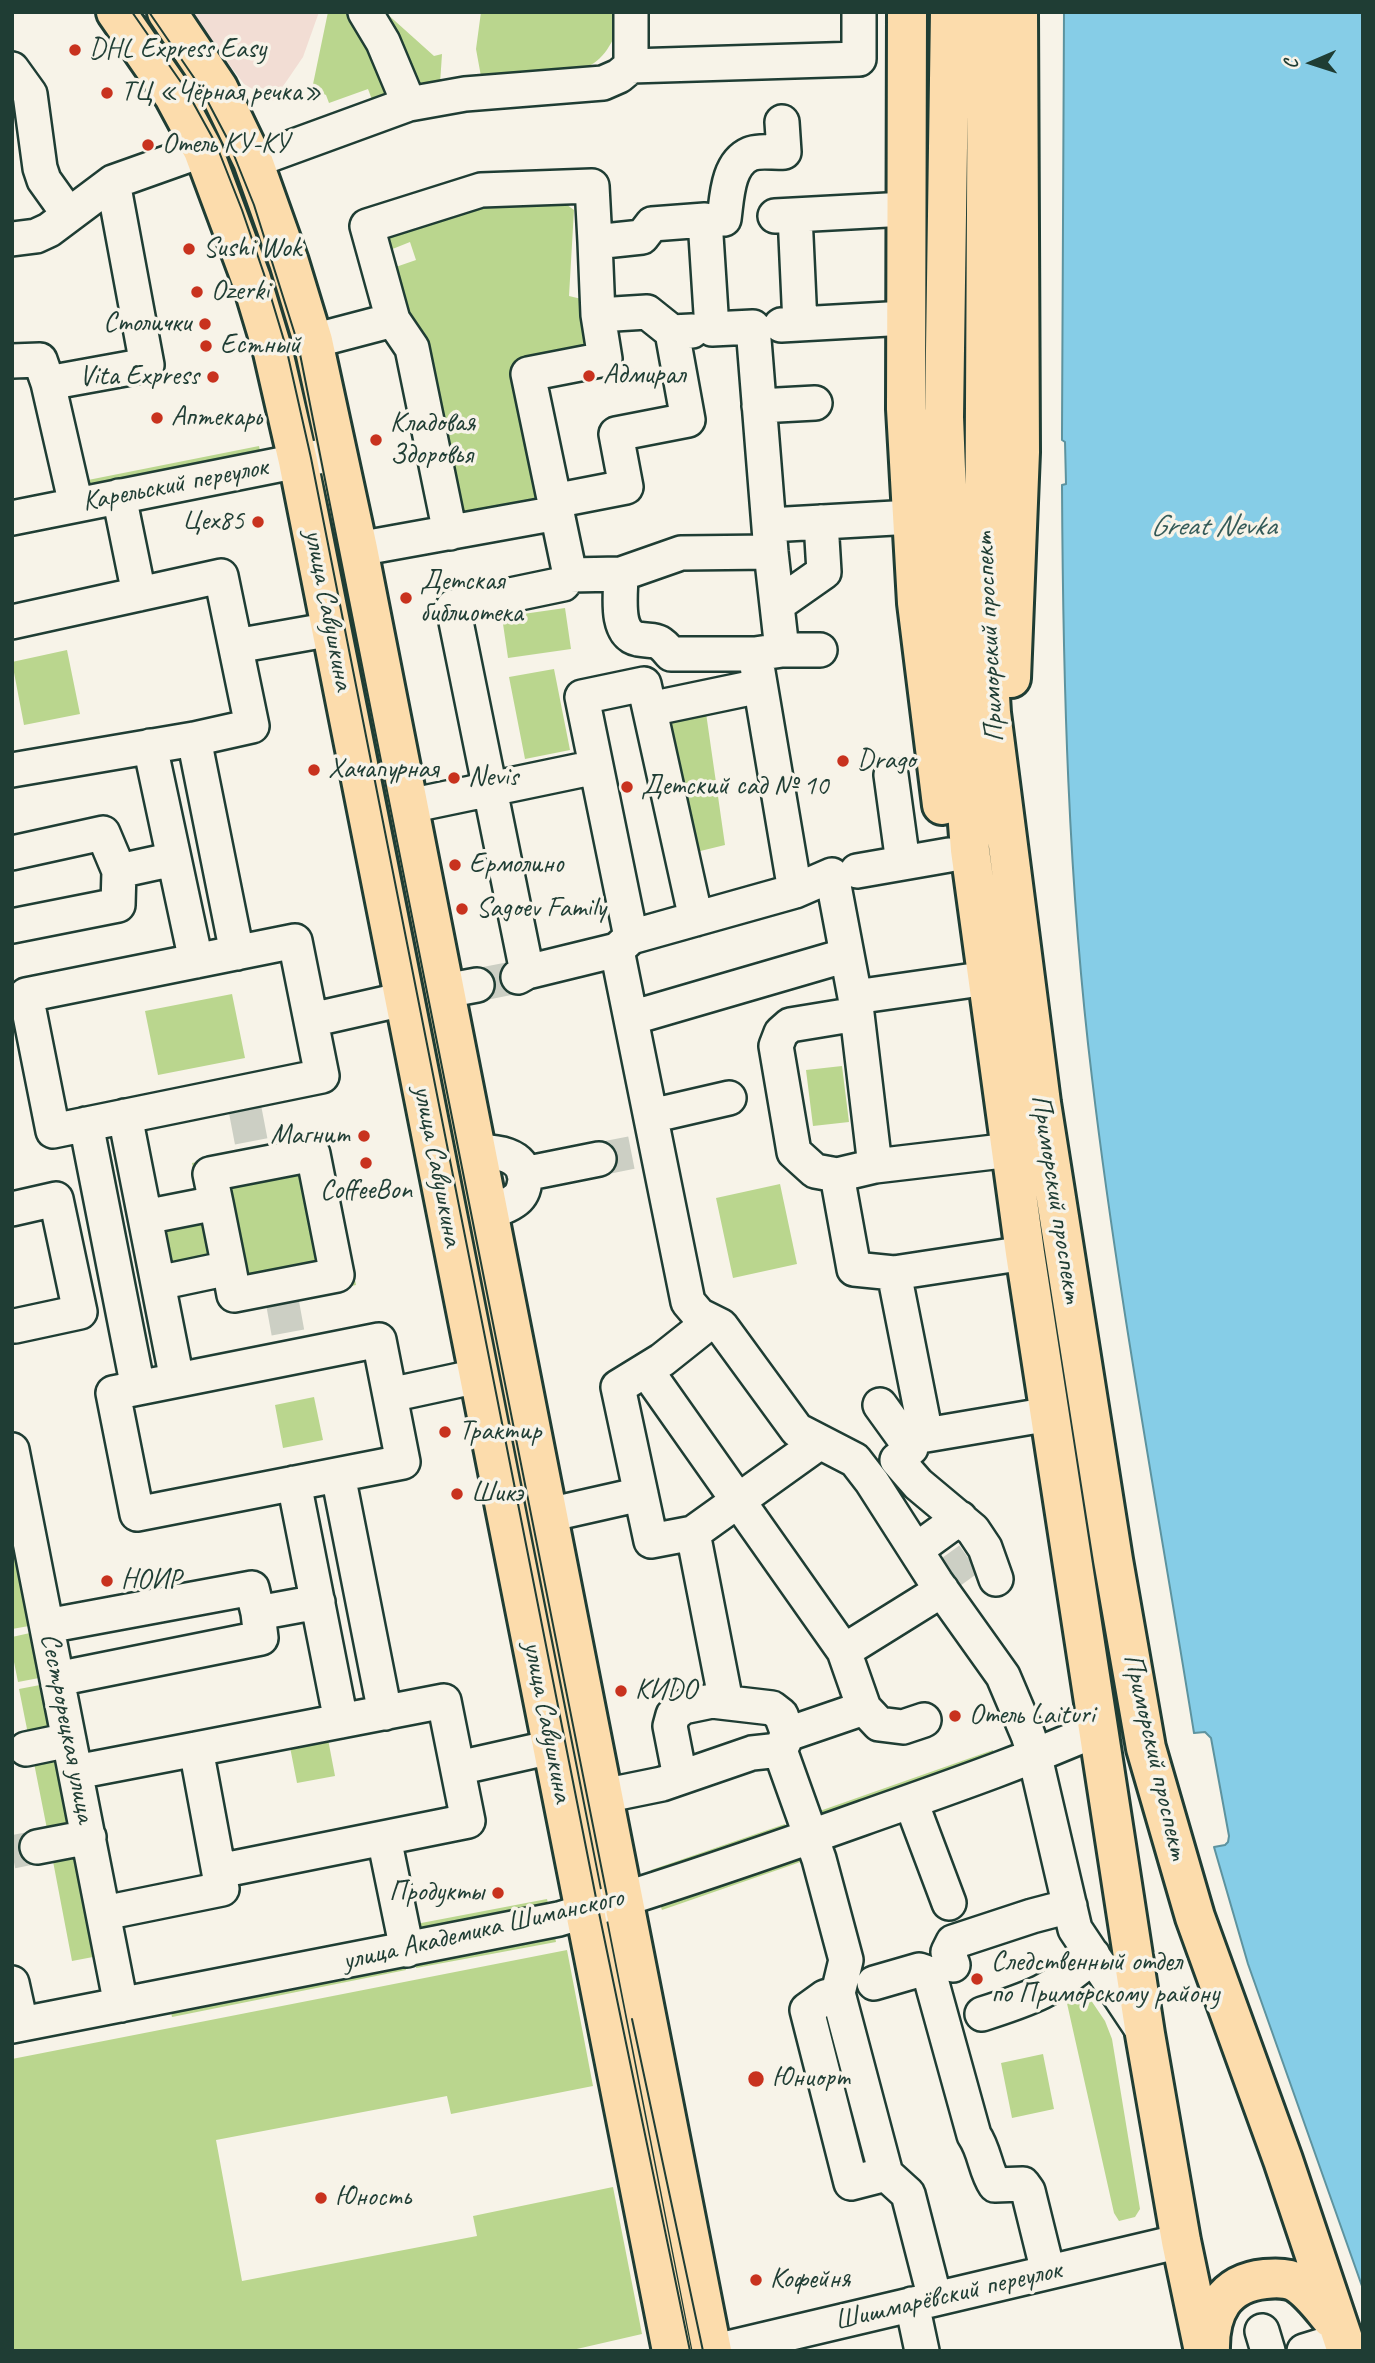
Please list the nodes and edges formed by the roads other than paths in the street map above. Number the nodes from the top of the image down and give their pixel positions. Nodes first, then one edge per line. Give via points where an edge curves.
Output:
1 (116, 12) edge
2 (167, 12) edge
3 (365, 12) edge
4 (631, 12) edge
5 (859, 12) edge
6 (907, 12) edge
7 (950, 12) edge
8 (987, 12) edge
9 (1018, 12) edge
10 (631, 66) junction
11 (12, 69) edge
12 (409, 104) junction
13 (782, 122) dead end
14 (24, 136) edge
15 (203, 150) junction
16 (253, 161) junction
17 (113, 182) junction
18 (906, 209) junction
19 (69, 215) junction
20 (777, 216) junction
21 (714, 219) junction
22 (12, 239) edge
23 (595, 242) junction
24 (598, 315) junction
25 (906, 318) junction
26 (393, 320) junction
27 (775, 326) junction
28 (712, 329) junction
29 (671, 332) junction
30 (313, 341) junction
31 (12, 361) edge
32 (48, 383) junction
33 (815, 403) dead end
34 (759, 406) junction
35 (338, 453) junction
36 (298, 461) junction
37 (119, 496) junction
38 (76, 505) junction
39 (555, 507) junction
40 (912, 517) junction
41 (12, 518) edge
42 (821, 522) junction
43 (450, 533) junction
44 (770, 539) junction
45 (358, 549) junction
46 (621, 574) junction
47 (570, 575) junction
48 (139, 594) junction
49 (777, 604) junction
50 (12, 622) edge
51 (332, 629) junction
52 (236, 646) junction
53 (820, 650) dead end
54 (766, 663) junction
55 (650, 709) junction
56 (194, 739) junction
57 (150, 746) junction
58 (596, 767) junction
59 (12, 770) edge
60 (891, 775) dead end
61 (489, 789) junction
62 (409, 806) junction
63 (1005, 829) junction
64 (12, 853) edge
65 (948, 855) junction
66 (174, 859) junction
67 (903, 863) junction
68 (119, 871) junction
69 (846, 872) junction
70 (795, 891) junction
71 (696, 919) junction
72 (12, 926) edge
73 (624, 944) junction
74 (237, 953) junction
75 (847, 955) junction
76 (196, 961) junction
77 (967, 981) junction
78 (404, 999) junction
79 (856, 1005) junction
80 (631, 1018) junction
81 (311, 1020) junction
82 (998, 1064) junction
83 (729, 1098) dead end
84 (125, 1116) junction
85 (86, 1124) junction
86 (651, 1138) junction
87 (1011, 1150) junction
88 (477, 1152) junction
89 (600, 1159) tunnel mouth
90 (875, 1166) junction
91 (524, 1174) junction
92 (837, 1175) junction
93 (216, 1203) junction
94 (12, 1209) edge
95 (488, 1213) junction
96 (148, 1231) junction
97 (110, 1253) junction
98 (1024, 1253) junction
99 (69, 1263) junction
100 (229, 1268) junction
101 (894, 1273) junction
102 (158, 1283) junction
103 (711, 1321) junction
104 (15, 1326) dead end
105 (646, 1370) junction
106 (478, 1376) junction
107 (177, 1380) junction
108 (138, 1388) junction
109 (390, 1395) junction
110 (880, 1405) dead end
111 (1050, 1414) junction
112 (820, 1442) junction
113 (911, 1447) junction
114 (13, 1460) edge
115 (338, 1475) junction
116 (872, 1482) junction
117 (294, 1483) junction
118 (641, 1494) junction
119 (738, 1501) junction
120 (548, 1515) junction
121 (960, 1517) junction
122 (693, 1533) junction
123 (916, 1550) junction
124 (955, 1571) junction
125 (996, 1579) dead end
126 (318, 1602) junction
127 (258, 1614) junction
128 (47, 1626) junction
129 (844, 1651) junction
130 (57, 1679) junction
131 (726, 1702) junction
132 (864, 1708) junction
133 (385, 1713) junction
134 (924, 1720) dead end
135 (341, 1721) junction
136 (1098, 1729) junction
137 (784, 1742) junction
138 (552, 1747) junction
139 (26, 1749) dead end
140 (196, 1749) junction
141 (73, 1756) junction
142 (1035, 1757) junction
143 (458, 1768) junction
144 (680, 1777) junction
145 (603, 1796) junction
146 (919, 1799) junction
147 (939, 1829) dead end
148 (89, 1837) junction
149 (810, 1837) junction
150 (384, 1838) junction
151 (37, 1847) tunnel mouth
152 (219, 1871) junction
153 (624, 1900) junction
154 (949, 1903) dead end
155 (1070, 1906) junction
156 (584, 1912) junction
157 (104, 1913) junction
158 (407, 1950) junction
159 (1093, 1955) junction
160 (953, 1965) dead end
161 (12, 1983) edge
162 (874, 1983) dead end
163 (121, 2005) junction
164 (982, 2014) dead end
165 (17, 2025) edge
166 (1144, 2034) junction
167 (1181, 2241) junction
168 (1048, 2272) junction
169 (923, 2302) junction
170 (1343, 2339) edge
171 (672, 2351) edge
172 (713, 2351) edge
173 (922, 2351) edge
174 (1204, 2351) edge
175 (1210, 2351) edge
176 (1304, 2351) edge

1 - 15 main road, улица Савушкина via 174,96
2 - 16 main road, улица Савушкина via 218,88
3 - 12 street
4 - 10 street
5 - 10 street via 859,59
6 - 18 main road
7 - 82 main road, Приморский проспект via 944,417 951,600 970,850
8 - 63 main road, Приморский проспект via 984,598
9 - 63 main road via 1020,452
10 - 12 street via 603,83 465,94
11 - 14 street via 30,94
12 - 16 street
13 - 21 street via 784,152 750,154 735,167
14 - 19 street via 44,180
15 - 17 street
15 - 36 main road, улица Савушкина via 251,279
16 - 30 main road, улица Савушкина
17 - 19 street
17 - 32 street via 147,365
18 - 20 street
18 - 25 main road
19 - 22 street via 36,236
20 - 21 street
20 - 27 street
21 - 23 street via 652,224 642,237
21 - 28 street
23 - 24 street
23 - 26 street via 592,186 481,190 367,226
24 - 29 street via 646,312
24 - 39 street via 605,359 528,374
25 - 27 street
25 - 40 main road
26 - 30 street
26 - 43 street via 412,348
27 - 28 street
27 - 34 street
28 - 29 street
29 - 39 street via 688,420 616,434 626,487
30 - 35 main road, улица Савушкина
31 - 32 street via 40,360
32 - 38 street
33 - 34 street
34 - 44 street
35 - 36 street, Карельский переулок
35 - 45 main road, улица Савушкина
36 - 37 street, Карельский переулок
36 - 51 main road, улица Савушкина
37 - 38 street, Карельский переулок
37 - 48 street
38 - 41 street, Карельский переулок
39 - 43 street
39 - 47 street
40 - 42 street
40 - 65 main road via 917,603
42 - 44 street
42 - 49 street via 824,572
43 - 45 street
44 - 46 street via 681,553
44 - 49 street
45 - 62 main road, улица Савушкина
46 - 47 street
46 - 54 street via 622,624 636,639 652,639 671,654
47 - 61 street via 563,584 453,607
48 - 50 street
48 - 52 street via 221,576
49 - 54 street
51 - 52 street
51 - 78 main road, улица Савушкина
52 - 56 street via 252,726
53 - 54 street
54 - 55 street
54 - 70 street
55 - 58 street, Приморский проспект via 644,684 582,697
55 - 71 street
56 - 57 street
56 - 74 street
57 - 59 street
57 - 66 street
58 - 61 street
58 - 73 street, Приморский проспект
60 - 67 street
61 - 62 street
61 - 73 street via 523,974
62 - 88 main road, улица Савушкина via 461,988
63 - 170 main road, Приморский проспект via 1041,1103 1146,1748 1195,1917
64 - 68 street via 103,834
65 - 67 street
65 - 77 main road
66 - 68 street
66 - 76 street
67 - 69 street
68 - 72 street via 118,905
69 - 70 street
69 - 75 street
70 - 71 street
71 - 73 street
73 - 80 street, Приморский проспект
74 - 76 street
74 - 81 street via 295,941
75 - 79 street
75 - 80 street
76 - 85 street via 26,995 53,1131
77 - 79 street
77 - 82 main road via 973,1021
78 - 81 street
78 - 106 main road, улица Савушкина
79 - 90 street
79 - 92 street via 790,1025 776,1046 794,1152 815,1171
80 - 86 street, Приморский проспект
81 - 84 street via 322,1076 243,1101
82 - 87 main road, Приморский проспект
83 - 86 street
84 - 85 street
84 - 96 street
85 - 97 street
86 - 103 street, Приморский проспект via 688,1302
87 - 90 street
87 - 98 main road, Приморский проспект
88 - 91 street via 511,1156
88 - 95 main road, улица Савушкина
89 - 91 street
90 - 92 street
91 - 95 street via 519,1198
92 - 101 street via 854,1269
93 - 96 street
93 - 100 street
93 - 100 street via 210,1174 254,1158 313,1154 337,1275 281,1293 234,1295
94 - 99 street via 56,1199
95 - 120 main road, улица Савушкина
96 - 97 street
96 - 102 street
97 - 99 street
97 - 108 street
98 - 101 street
98 - 111 main road, Приморский проспект
99 - 104 street via 80,1312
100 - 102 street
101 - 113 street
102 - 107 street
103 - 105 street
103 - 112 street, Приморский проспект via 722,1326 797,1430
105 - 118 street via 618,1387
105 - 119 street
106 - 109 street
106 - 138 main road, улица Савушкина
107 - 108 street
107 - 109 street via 292,1351 379,1340
108 - 117 street via 113,1393 137,1514
109 - 115 street via 403,1462
110 - 113 street
111 - 113 street
111 - 136 main road, Приморский проспект
112 - 116 street, Приморский проспект via 855,1460
112 - 119 street
113 - 116 street
113 - 121 street via 918,1484
114 - 128 street, Сестрорецкая улица
115 - 117 street
115 - 133 street
116 - 123 street, Приморский проспект
117 - 126 street
118 - 120 street
118 - 122 street via 651,1541
119 - 122 street
119 - 129 street
120 - 145 main road, улица Савушкина
121 - 123 street
121 - 124 street via 973,1530
122 - 131 street
123 - 124 street, Приморский проспект
124 - 125 street
124 - 129 street
124 - 142 street, Приморский проспект
126 - 127 street
126 - 135 street
127 - 128 street via 252,1588
127 - 130 street via 261,1638
128 - 130 street, Сестрорецкая улица
129 - 132 street
130 - 141 street, Сестрорецкая улица
131 - 137 street via 772,1707 781,1714
131 - 144 street via 683,1707 673,1715 670,1726
132 - 134 street via 879,1724 903,1727
132 - 137 street
133 - 135 street
133 - 143 street via 444,1701
135 - 140 street
136 - 142 street, улица Академика Шиманского
136 - 166 main road, Приморский проспект
137 - 144 street
137 - 149 street
138 - 143 street
138 - 156 main road, улица Савушкина
139 - 141 street
140 - 141 street
140 - 152 street
141 - 148 street, Сестрорецкая улица
142 - 146 street, улица Академика Шиманского
142 - 155 street, Приморский проспект
143 - 150 street via 468,1821
144 - 145 street
145 - 153 main road, улица Савушкина
146 - 147 street
146 - 149 street, улица Академика Шиманского
146 - 154 street
148 - 151 street
148 - 157 street, Сестрорецкая улица
149 - 153 street, улица Академика Шиманского
149 - 169 street via 846,1960 838,1993 886,2174 908,2194
150 - 152 street
150 - 158 street
152 - 157 street via 222,1889
153 - 156 street, улица Академика Шиманского
153 - 172 main road, улица Савушкина
155 - 159 street, Приморский проспект via 1075,1928
155 - 160 street via 953,1942 948,1952
156 - 158 street, улица Академика Шиманского
156 - 171 main road, улица Савушкина
157 - 163 street, Сестрорецкая улица
158 - 163 street, улица Академика Шиманского
159 - 164 street via 1054,1987
159 - 166 street, Приморский проспект
161 - 165 street
162 - 168 street via 919,1970 930,1976 990,2177 995,2185 1023,2185 1028,2192
163 - 165 street, улица Академика Шиманского
166 - 167 main road, Приморский проспект
167 - 168 street, Шишмарёвский переулок
167 - 174 main road, Приморский проспект
168 - 169 street, Шишмарёвский переулок
169 - 172 street, Шишмарёвский переулок
169 - 173 street
170 - 175 main road via 1317,2301 1296,2282 1275,2278 1255,2280 1226,2295 1216,2311
170 - 176 street

